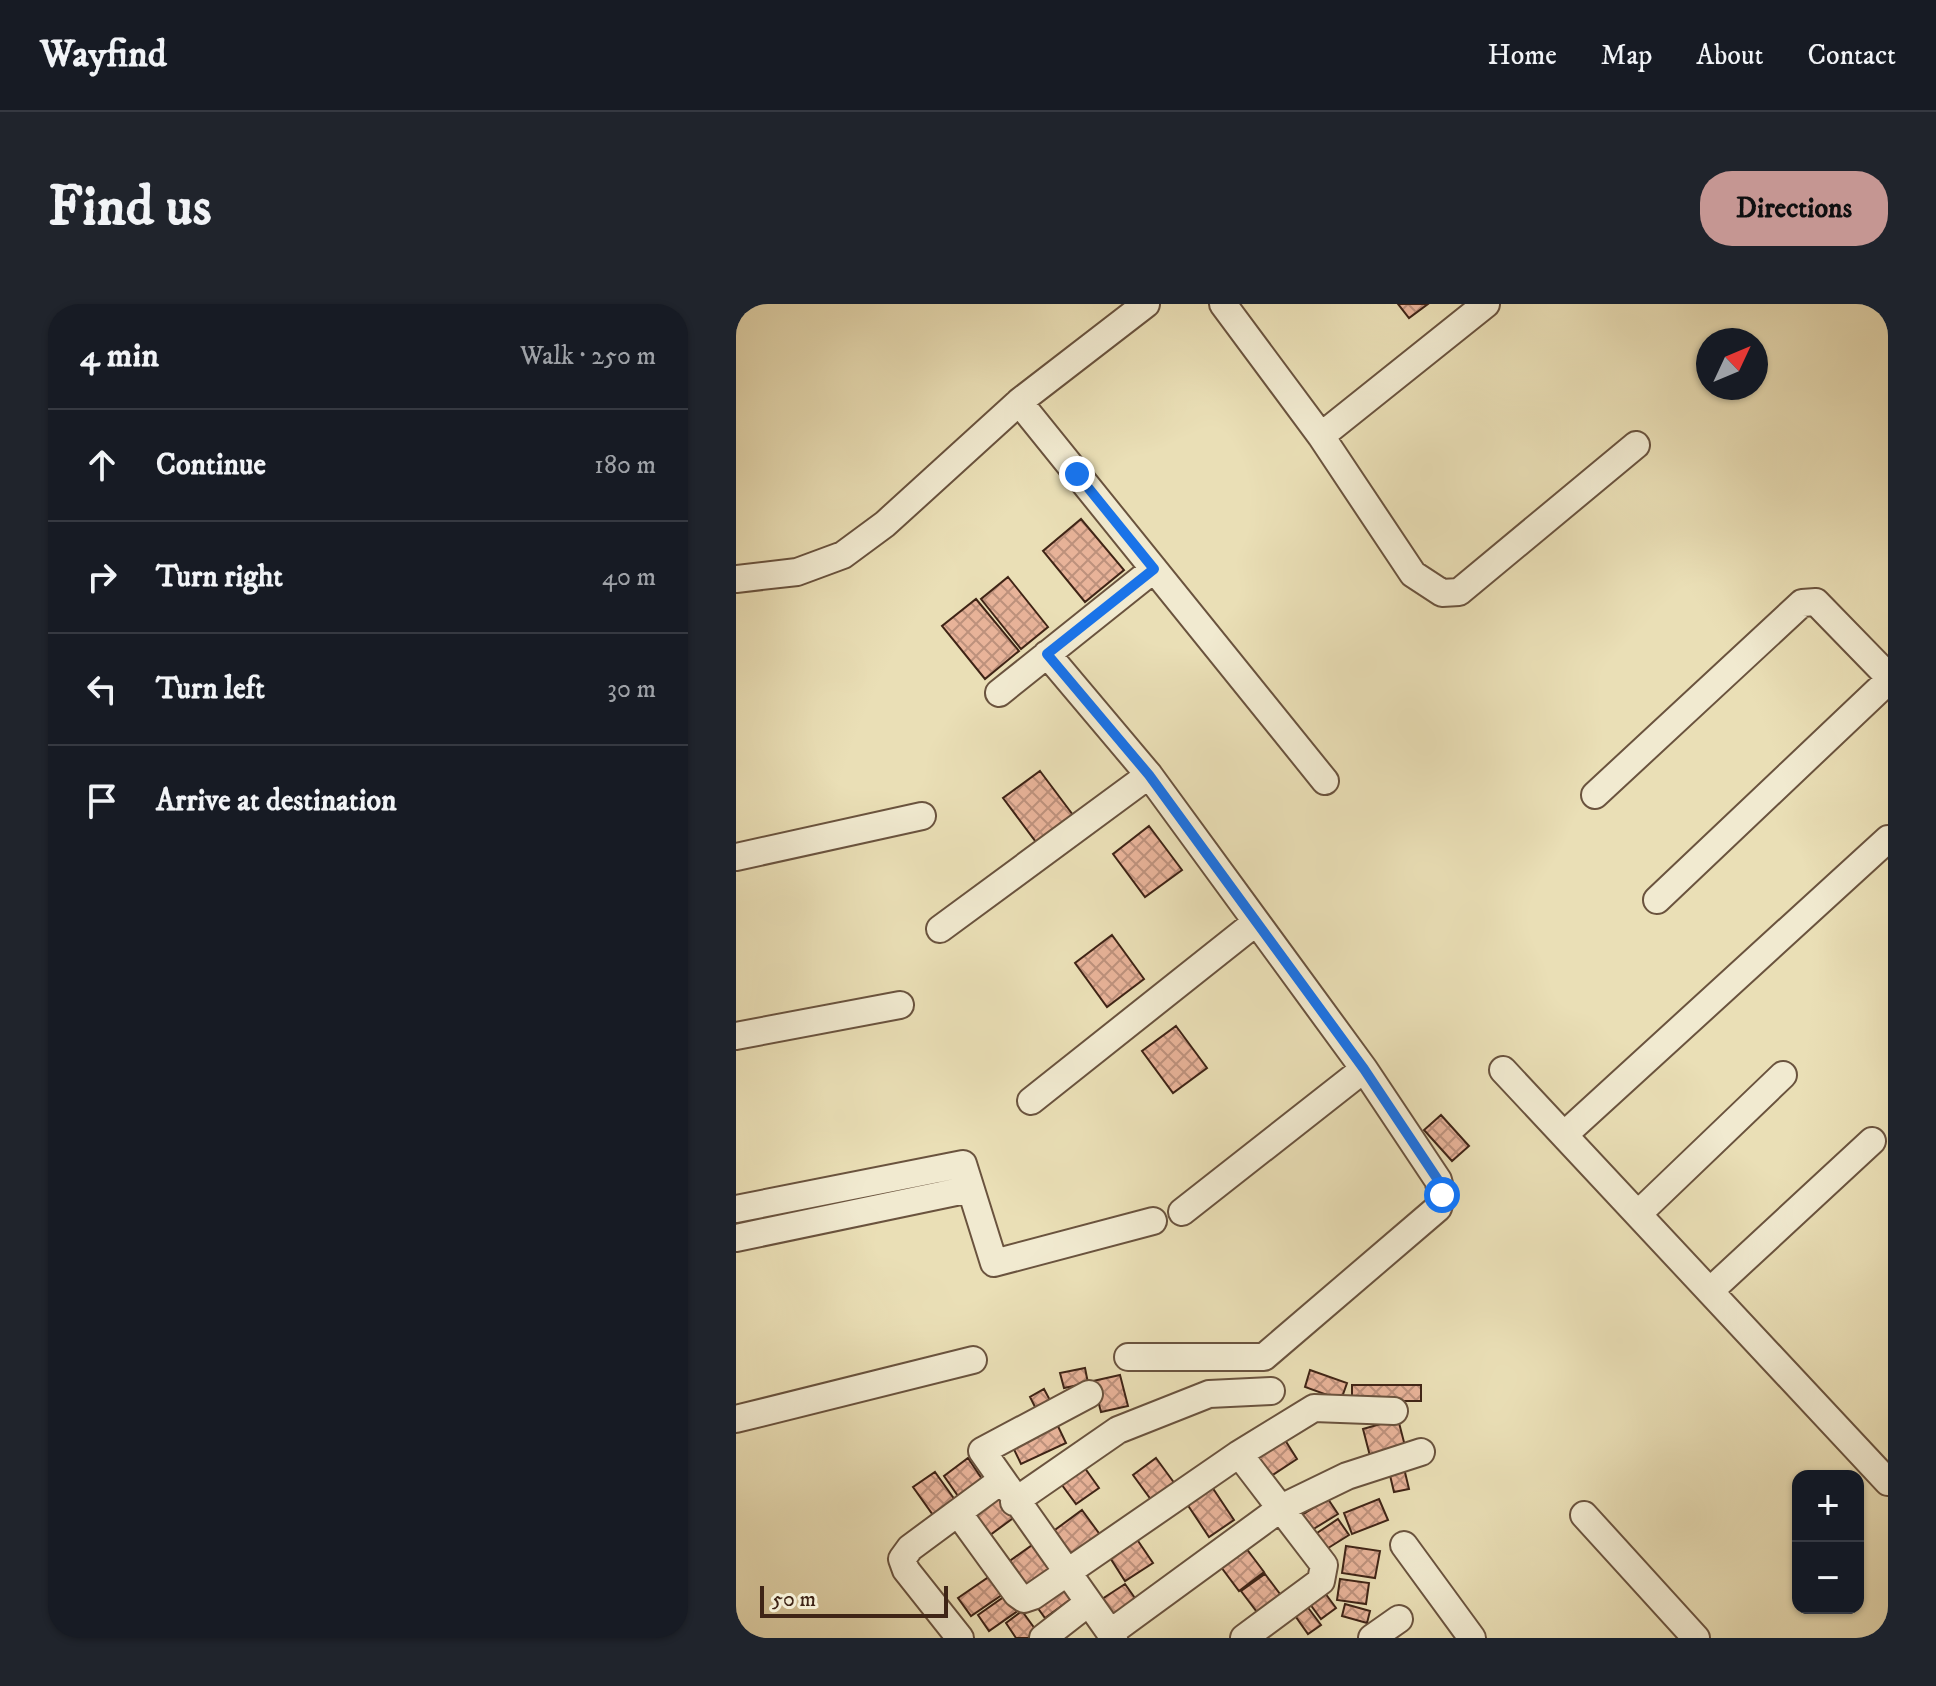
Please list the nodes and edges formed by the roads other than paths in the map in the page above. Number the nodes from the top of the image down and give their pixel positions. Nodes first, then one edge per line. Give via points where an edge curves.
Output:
1 (1146, 304) edge
2 (1223, 304) edge
3 (1486, 304) edge
4 (1019, 402) junction
5 (1321, 436) junction
6 (1636, 445) dead end
7 (1154, 569) junction
8 (736, 579) edge
9 (1047, 654) junction
10 (1888, 679) edge
11 (999, 693) dead end
12 (1149, 775) junction
13 (1325, 781) dead end
14 (1595, 795) dead end
15 (922, 816) dead end
16 (1888, 839) edge
17 (736, 857) edge
18 (1657, 900) dead end
19 (1255, 923) junction
20 (940, 929) dead end
21 (900, 1005) dead end
22 (736, 1036) edge
23 (1364, 1069) junction
24 (1503, 1070) dead end
25 (1783, 1075) dead end
26 (1031, 1101) dead end
27 (1564, 1135) junction
28 (1872, 1141) dead end
29 (970, 1189) junction
30 (736, 1209) edge
31 (1182, 1212) dead end
32 (1638, 1214) junction
33 (1153, 1221) dead end
34 (736, 1238) edge
35 (1710, 1291) junction
36 (1128, 1357) dead end
37 (973, 1360) dead end
38 (1271, 1391) dead end
39 (1089, 1394) dead end
40 (1394, 1411) dead end
41 (736, 1419) edge
42 (1421, 1452) dead end
43 (1239, 1454) junction
44 (1888, 1482) edge
45 (1008, 1491) junction
46 (1281, 1508) junction
47 (959, 1514) junction
48 (1584, 1515) dead end
49 (1404, 1545) dead end
50 (1065, 1572) junction
51 (1088, 1603) junction
52 (1399, 1619) dead end
53 (1112, 1636) edge
54 (960, 1638) edge
55 (1043, 1638) edge
56 (1244, 1638) edge
57 (1372, 1638) edge
58 (1472, 1638) edge
59 (1696, 1638) edge

1 - 4 street
2 - 5 street
3 - 5 street
4 - 7 street
4 - 8 street via 885,524 843,555 797,572
5 - 6 street via 1413,574 1442,593 1459,592
7 - 9 street
7 - 13 street
9 - 11 street
9 - 12 street
10 - 14 street via 1816,602 1802,603
10 - 18 street
12 - 19 street
12 - 20 street
15 - 17 street
16 - 27 street
19 - 23 street
19 - 26 street
21 - 22 street
23 - 31 street
23 - 36 street via 1438,1180 1438,1208 1264,1357
24 - 27 street
25 - 32 street
27 - 32 street
28 - 35 street
29 - 30 street via 963,1164
29 - 33 street via 994,1263
29 - 34 street
32 - 35 street
35 - 44 street
37 - 41 street
38 - 45 street via 1209,1394 1118,1430
39 - 45 street via 982,1451
40 - 43 street via 1314,1408
42 - 46 street via 1347,1476
43 - 46 street
43 - 50 street
45 - 47 street
45 - 50 street
46 - 53 street
46 - 56 street via 1325,1573
47 - 50 street via 1024,1599
47 - 54 street via 902,1559
48 - 59 street
49 - 58 street
50 - 51 street
51 - 53 street
51 - 55 street
52 - 57 street

